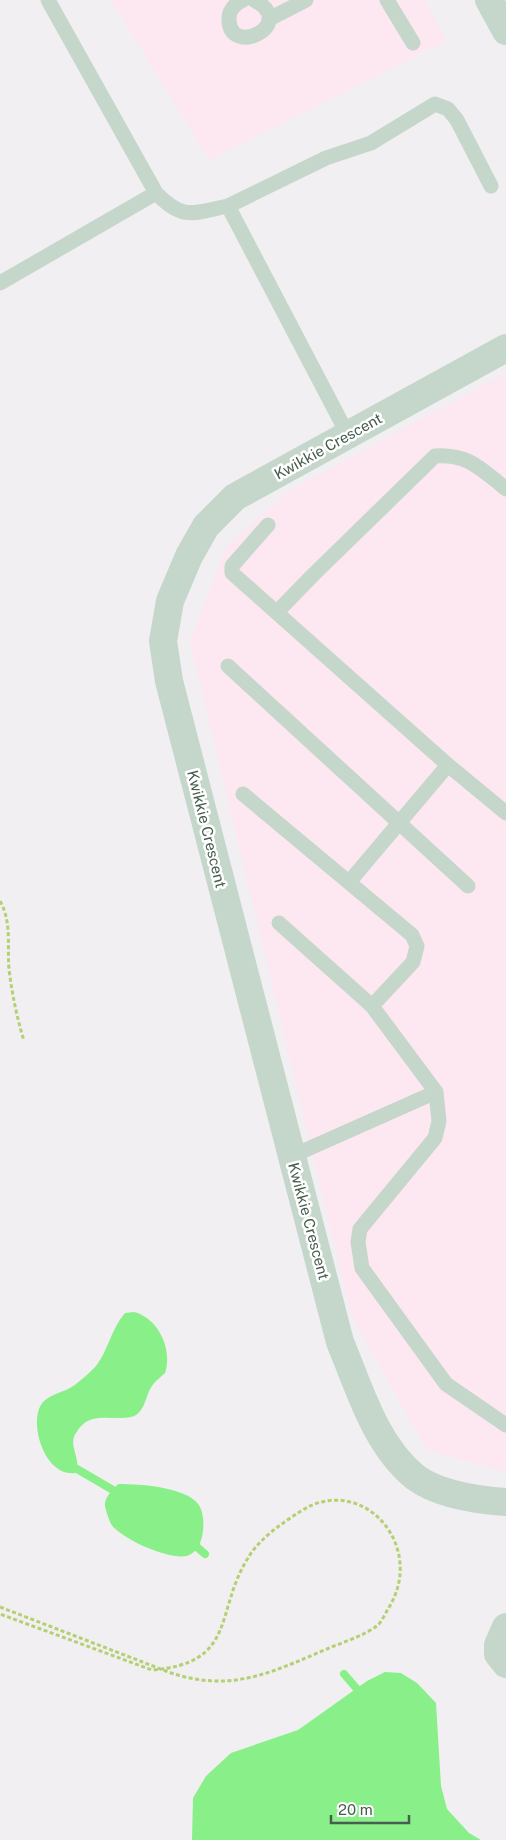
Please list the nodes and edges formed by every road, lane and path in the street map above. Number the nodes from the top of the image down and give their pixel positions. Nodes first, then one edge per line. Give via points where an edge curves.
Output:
1 (48, 0) edge
2 (243, 0) edge
3 (306, 0) edge
4 (387, 0) edge
5 (489, 0) edge
6 (262, 1) edge
7 (269, 19) junction
8 (506, 31) edge
9 (413, 44) dead end
10 (491, 186) dead end
11 (156, 193) junction
12 (228, 206) junction
13 (0, 283) edge
14 (506, 348) edge
15 (348, 435) junction
16 (506, 489) edge
17 (268, 525) dead end
18 (277, 612) junction
19 (228, 666) dead end
20 (448, 765) junction
21 (243, 794) dead end
22 (506, 813) edge
23 (398, 823) junction
24 (350, 881) junction
25 (468, 886) dead end
26 (0, 901) edge
27 (279, 923) dead end
28 (372, 1006) junction
29 (24, 1041) dead end
30 (436, 1092) junction
31 (292, 1156) junction
32 (506, 1425) edge
33 (506, 1502) edge
34 (0, 1607) edge
35 (0, 1614) edge
36 (506, 1626) edge
37 (506, 1664) edge
38 (162, 1669) junction

1 - 11 lane
2 - 7 lane via 231,9 229,18 236,34 252,38 261,34
3 - 7 lane
4 - 9 lane
5 - 8 street
6 - 7 lane
10 - 12 lane via 457,120 448,109 435,104 371,143 326,158
11 - 12 lane via 170,208 187,214
11 - 13 lane
12 - 15 lane
14 - 15 street, Kwikkie Crescent
15 - 31 street, Kwikkie Crescent via 235,497 206,526 170,601 163,641 169,681
16 - 18 lane via 472,462 453,455 435,456
17 - 18 lane via 231,570
18 - 20 lane
19 - 23 lane
20 - 22 lane
20 - 23 lane
21 - 24 lane
23 - 24 lane
23 - 25 lane
24 - 28 lane via 412,935 417,946 413,962
26 - 29 path via 9,926 9,968
27 - 28 lane
28 - 30 lane
30 - 31 lane
30 - 32 lane via 439,1121 435,1138 360,1229 358,1242 362,1268 446,1384
31 - 33 street, Kwikkie Crescent via 340,1342 383,1440 417,1478 439,1488 486,1501
34 - 38 path
35 - 38 path via 152,1670
36 - 37 street via 498,1645 498,1654
38 - 38 path via 190,1678 215,1680 263,1676 379,1624 401,1579 401,1558 387,1526 354,1503 334,1500 302,1510 257,1544 238,1576 222,1631 212,1645 191,1662

